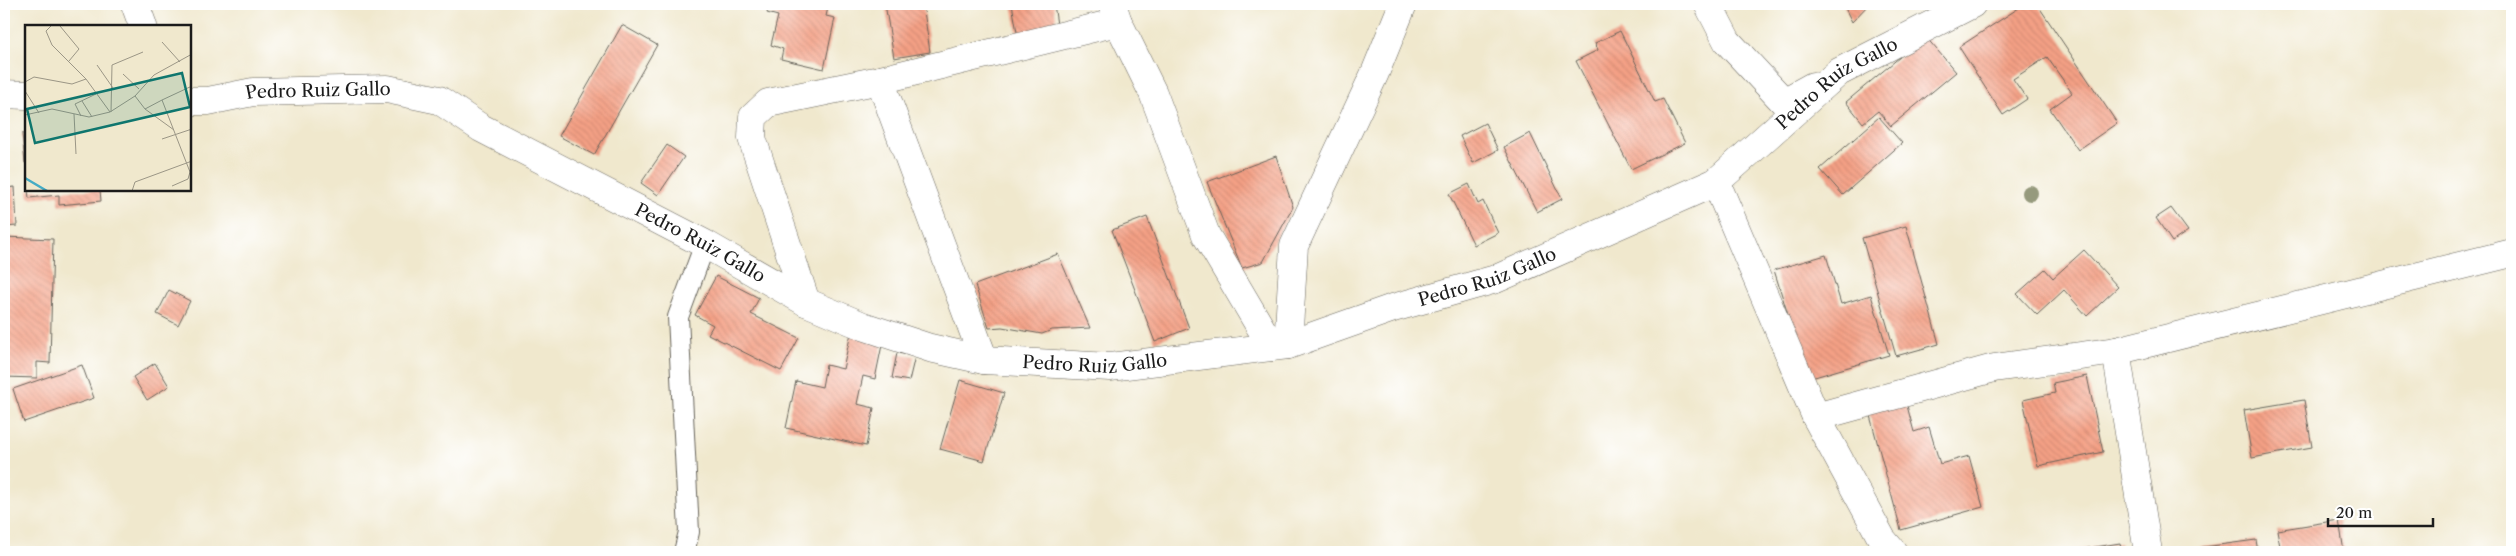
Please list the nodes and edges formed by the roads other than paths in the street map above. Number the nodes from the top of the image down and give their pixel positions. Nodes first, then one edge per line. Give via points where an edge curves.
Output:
1 (135, 4) edge
2 (1403, 4) edge
3 (1708, 4) edge
4 (1972, 4) edge
5 (1115, 13) edge
6 (143, 25) edge
7 (1839, 72) junction
8 (880, 80) junction
9 (4, 94) edge
10 (25, 95) edge
11 (191, 101) edge
12 (1716, 182) junction
13 (705, 244) junction
14 (2512, 253) edge
15 (806, 302) junction
16 (1280, 346) junction
17 (2116, 351) junction
18 (984, 360) junction
19 (1816, 418) junction
20 (684, 552) edge
21 (1893, 552) edge
22 (2148, 552) edge

1 - 6 street
2 - 16 street via 1375,73 1294,246
3 - 7 street via 1727,41 1784,102
4 - 7 street, Pedro Ruiz Gallo
5 - 8 street
5 - 16 street via 1154,93 1206,235
7 - 12 street, Pedro Ruiz Gallo
8 - 15 street via 768,103 753,117 752,138
8 - 18 street
9 - 10 street
11 - 13 street, Pedro Ruiz Gallo via 253,92 387,89 439,100 481,128
12 - 16 street, Pedro Ruiz Gallo via 1496,278
12 - 19 street
13 - 15 street, Pedro Ruiz Gallo
13 - 20 lane via 678,317 688,532
14 - 17 street
15 - 18 street, Pedro Ruiz Gallo via 863,326 930,348
16 - 18 street, Pedro Ruiz Gallo via 1110,367
17 - 19 street via 1994,368
17 - 22 street
19 - 21 street via 1882,539

